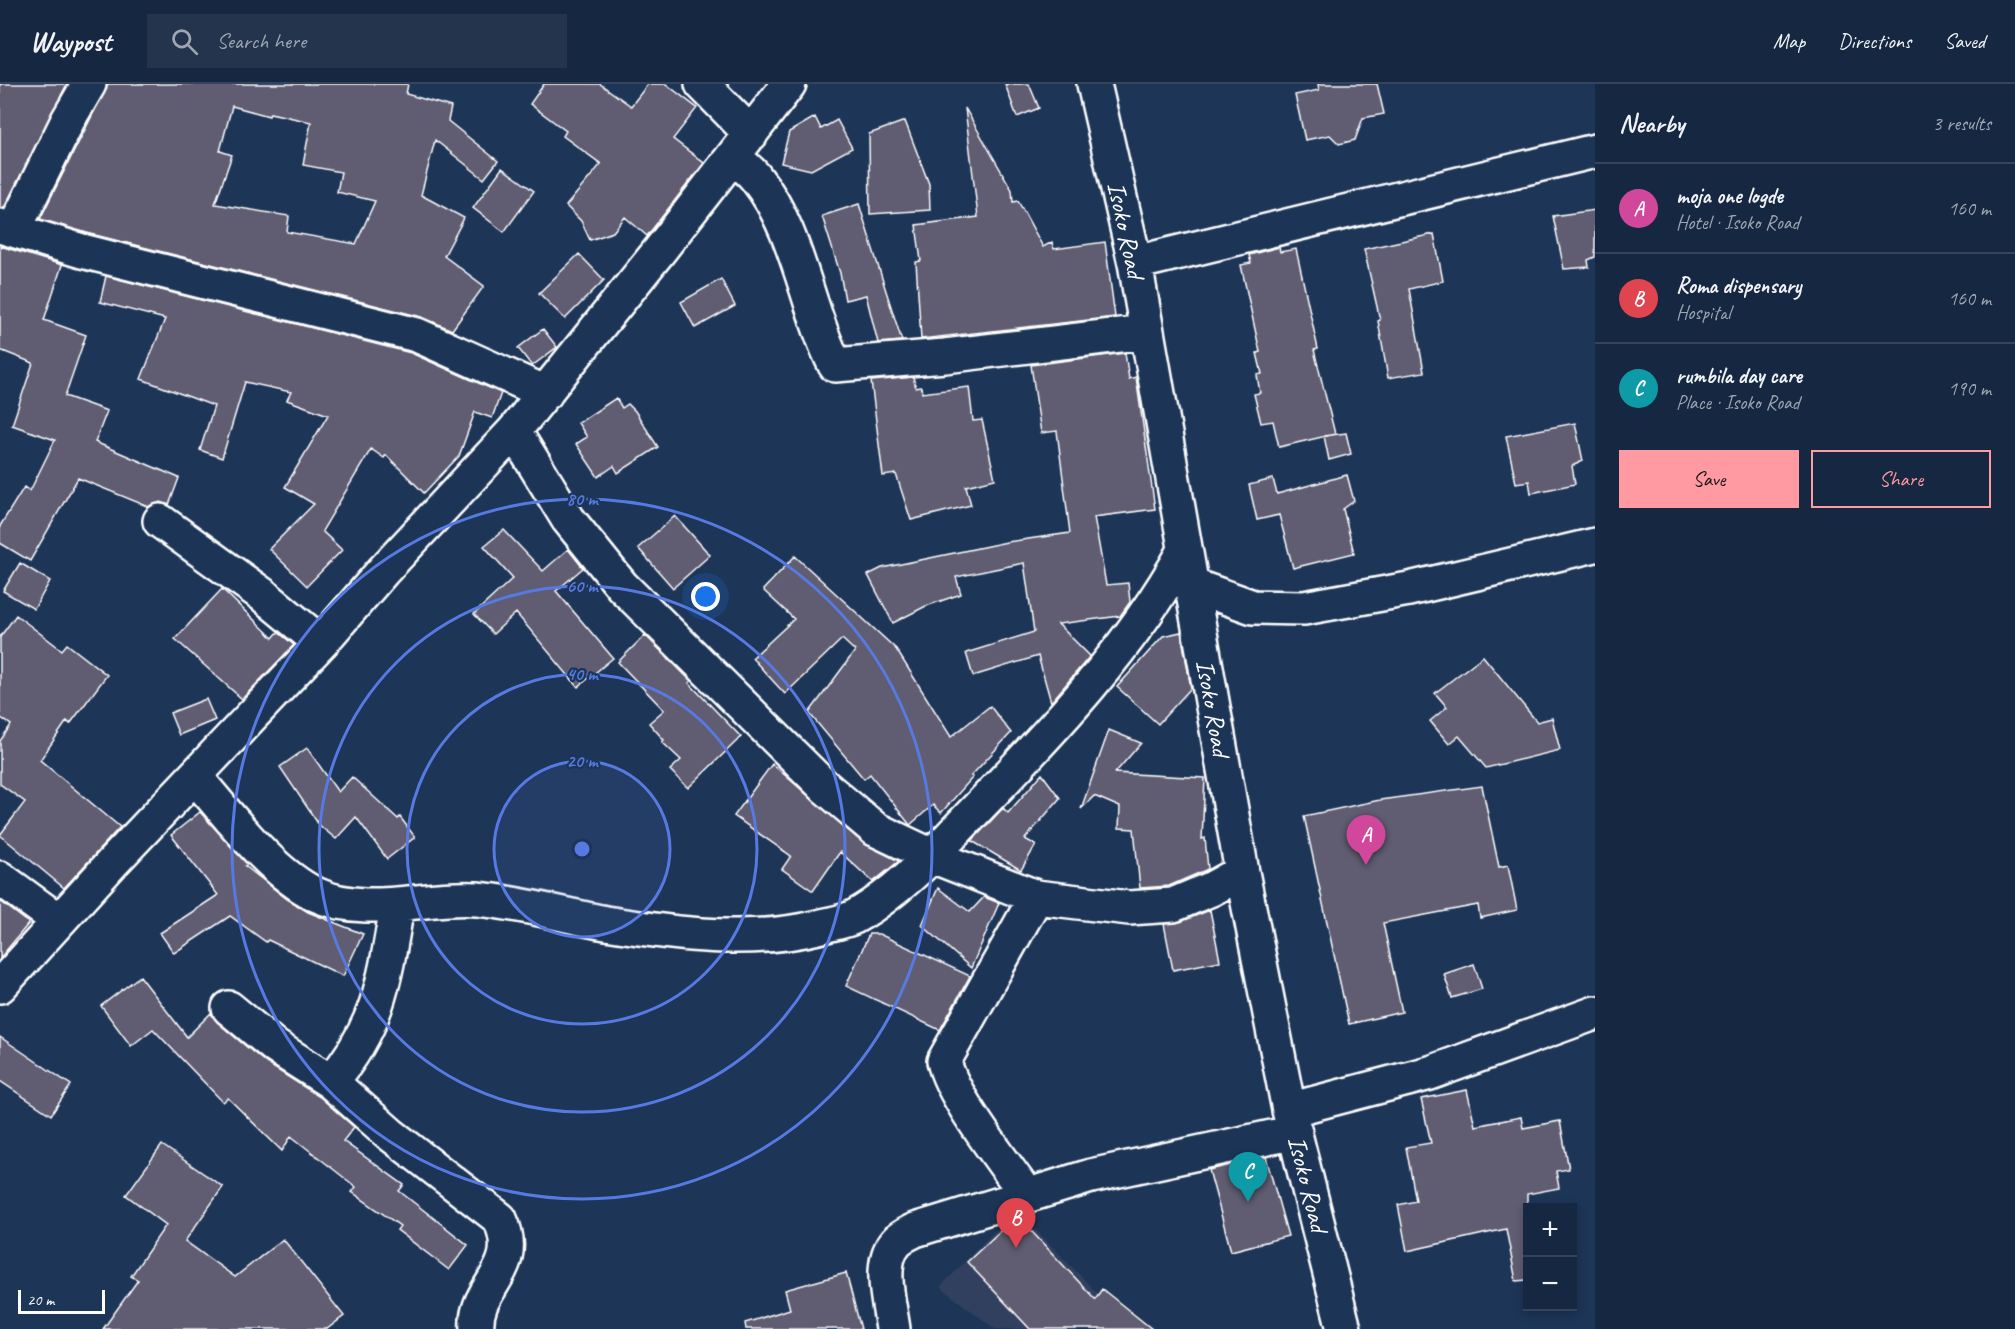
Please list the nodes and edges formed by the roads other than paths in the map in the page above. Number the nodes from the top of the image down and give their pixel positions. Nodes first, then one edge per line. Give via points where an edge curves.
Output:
1 (89, 84) edge
2 (702, 84) edge
3 (789, 84) edge
4 (1094, 84) edge
5 (742, 145) junction
6 (1595, 151) edge
7 (7, 228) edge
8 (1135, 263) junction
9 (1145, 332) junction
10 (546, 393) junction
11 (514, 431) junction
12 (160, 520) dead end
13 (1595, 545) edge
14 (1184, 552) junction
15 (1191, 585) junction
16 (321, 643) junction
17 (195, 777) junction
18 (932, 856) junction
19 (1242, 872) junction
20 (0, 878) edge
21 (1036, 897) junction
22 (397, 906) junction
23 (59, 921) junction
24 (0, 986) edge
25 (229, 1008) dead end
26 (1595, 1013) edge
27 (331, 1082) junction
28 (1292, 1121) junction
29 (1026, 1194) junction
30 (477, 1329) edge
31 (893, 1329) edge
32 (1344, 1329) edge

1 - 7 street
2 - 5 street
3 - 5 street
4 - 8 street, Isoko Road
5 - 9 street via 789,242 835,365
5 - 10 street
6 - 8 street
7 - 10 street via 82,251 417,335
8 - 9 street, Isoko Road
9 - 14 street, Isoko Road
10 - 11 street
11 - 16 street
11 - 18 street via 597,558 659,625 825,788 875,829
12 - 16 street
13 - 15 street via 1322,606 1253,607
14 - 15 street, Isoko Road
14 - 18 street via 1162,592 1095,682
15 - 19 street, Isoko Road
16 - 17 street
17 - 22 street via 279,868 313,893 334,901
17 - 23 street
18 - 21 street
18 - 22 street via 852,918 792,933 685,932 605,922 513,902 470,899 438,899
19 - 21 street via 1173,904 1129,909
19 - 28 street, Isoko Road
20 - 23 street
21 - 29 street via 944,1061 947,1074
22 - 27 street via 385,975 368,1028 352,1058
23 - 24 street
25 - 27 street via 276,1047
26 - 28 street
27 - 30 street via 390,1134 500,1219 508,1235 508,1247 480,1309
28 - 29 street
28 - 32 street, Isoko Road
29 - 31 street via 915,1230 896,1242 888,1256 887,1280

